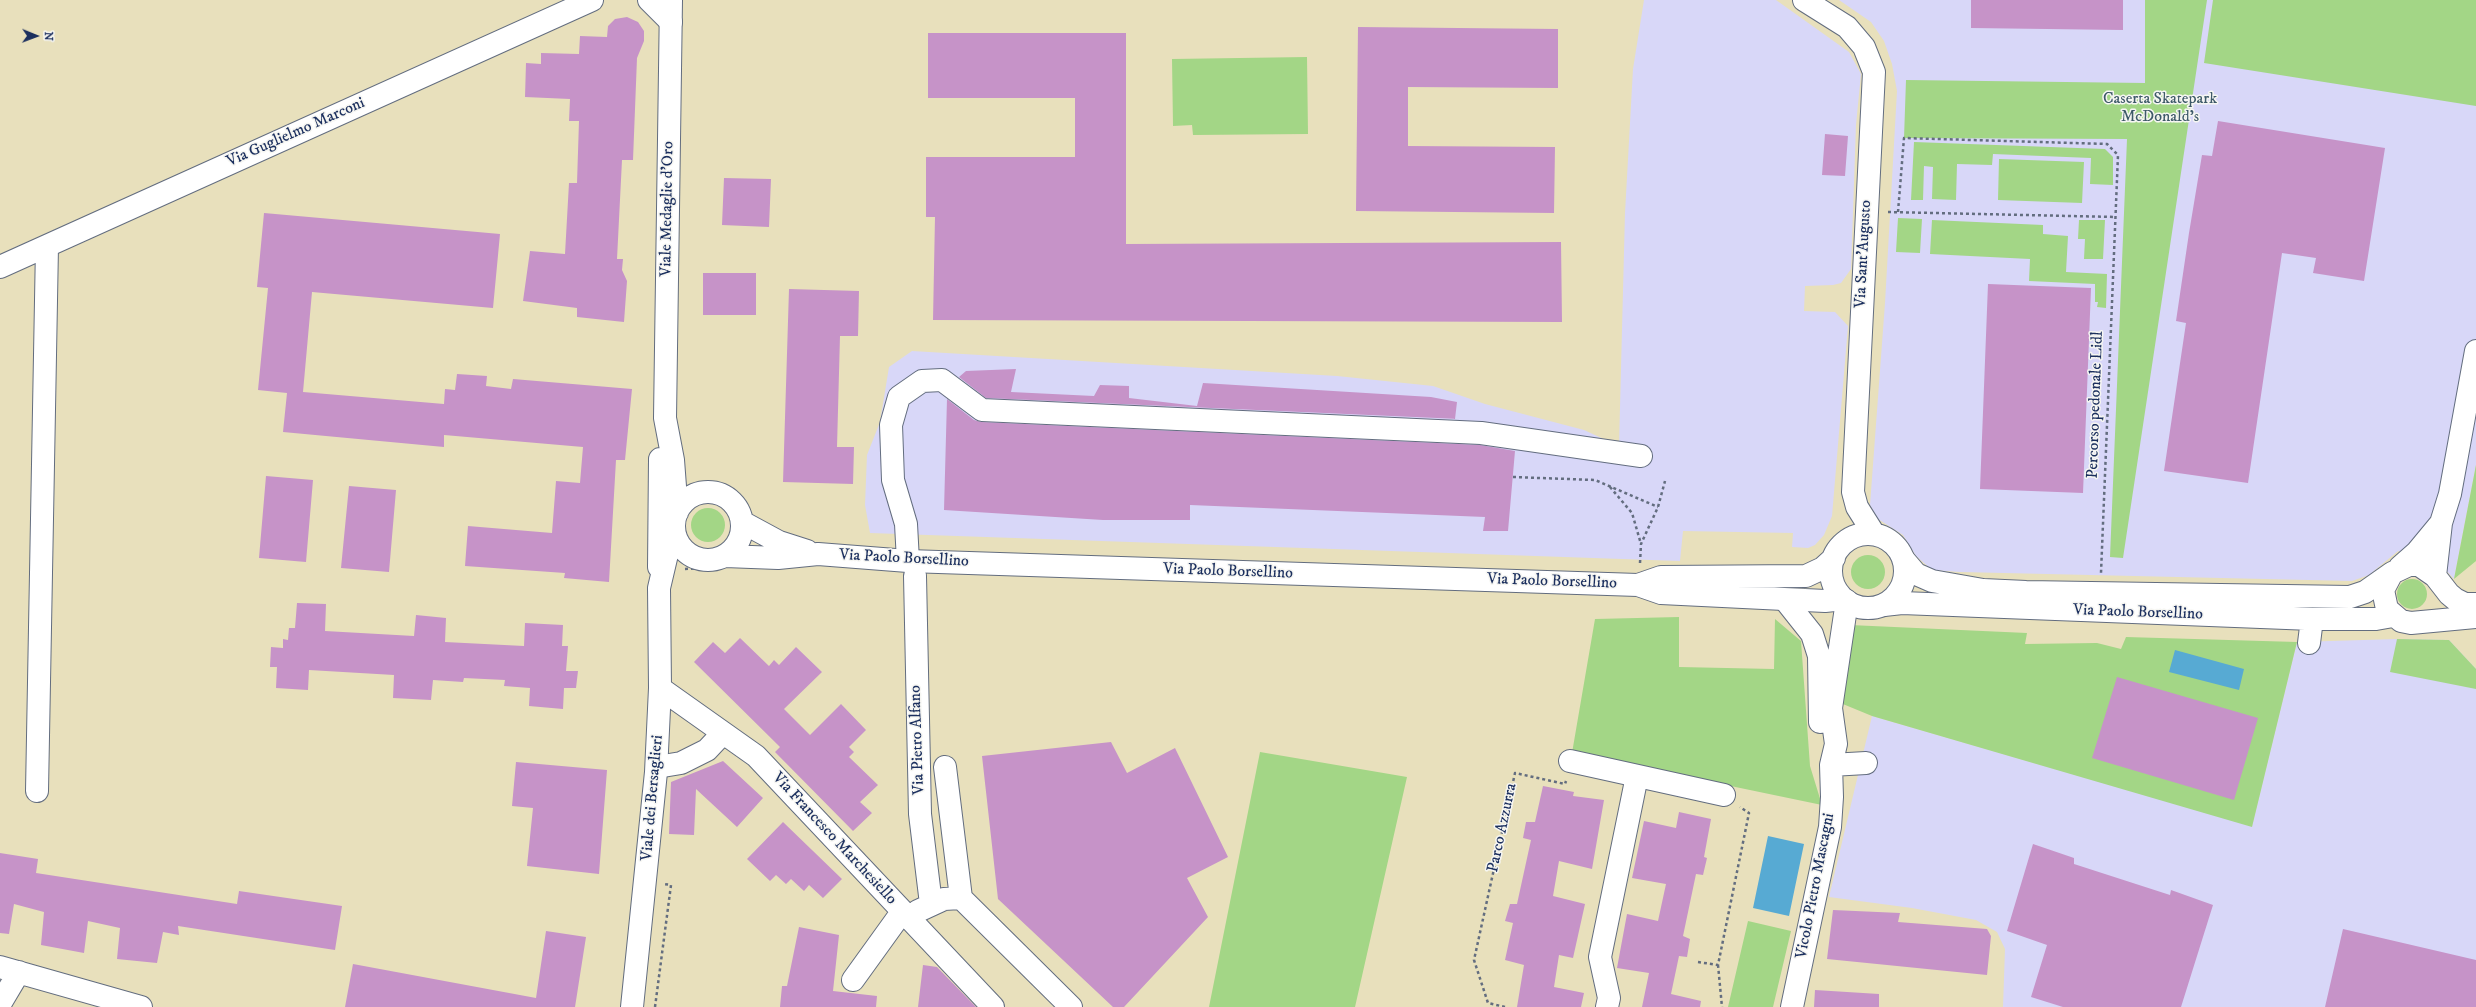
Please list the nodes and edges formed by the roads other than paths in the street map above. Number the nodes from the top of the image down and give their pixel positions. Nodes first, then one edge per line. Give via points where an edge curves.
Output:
1 (592, 0) edge
2 (649, 0) edge
3 (671, 0) edge
4 (1804, 0) edge
5 (671, 22) junction
6 (47, 246) junction
7 (0, 267) edge
8 (2476, 351) edge
9 (665, 418) junction
10 (1641, 456) dead end
11 (677, 514) junction
12 (742, 522) junction
13 (2441, 523) junction
14 (1874, 534) junction
15 (676, 538) junction
16 (818, 554) junction
17 (724, 556) junction
18 (694, 557) junction
19 (1834, 558) junction
20 (1904, 560) junction
21 (912, 569) junction
22 (2396, 570) junction
23 (1638, 585) junction
24 (659, 588) junction
25 (2452, 598) edge
26 (1785, 600) junction
27 (1845, 600) junction
28 (2476, 604) edge
29 (1884, 605) junction
30 (2393, 616) junction
31 (2312, 619) junction
32 (2420, 622) junction
33 (2309, 643) dead end
34 (660, 688) junction
35 (722, 734) junction
36 (1570, 762) road end
37 (1866, 763) dead end
38 (1831, 765) junction
39 (657, 767) junction
40 (945, 767) dead end
41 (1637, 776) junction
42 (37, 791) dead end
43 (1724, 794) road end
44 (961, 898) junction
45 (931, 904) junction
46 (901, 917) junction
47 (10, 969) edge
48 (853, 980) dead end
49 (4, 1004) edge
50 (140, 1007) edge
51 (632, 1007) edge
52 (993, 1007) edge
53 (1071, 1007) edge
54 (1607, 1007) edge
55 (1792, 1007) edge

1 - 6 street, Via Guglielmo Marconi
2 - 5 street
3 - 5 street, Viale Medaglie d'Oro
4 - 14 street, Via Sant'Augusto via 1847,27 1864,47 1874,72 1853,492 1857,507
5 - 9 street, Viale Medaglie d'Oro
6 - 7 street, Via Guglielmo Marconi
6 - 42 street
8 - 13 street via 2450,494
9 - 11 street, Viale Medaglie d'Oro
9 - 24 street, Viale Medaglie d'Oro via 660,460
10 - 21 street, Via Pietro Alfano via 1481,433 982,410 942,380 922,381 899,397 892,425 893,480 906,524
11 - 12 street via 691,497 713,492 723,495 732,502 739,511
11 - 15 street via 674,526
12 - 16 street, Via Paolo Borsellino via 779,542
12 - 17 street via 739,541
13 - 22 street, Via Paolo Borsellino via 2417,552
13 - 25 street
14 - 19 street via 1854,537 1842,546
14 - 20 street via 1889,540
15 - 18 street via 686,552
15 - 24 street, Viale dei Bersaglieri via 667,554
16 - 17 street, Via Paolo Borsellino via 778,558
16 - 21 street, Via Paolo Borsellino
17 - 18 street via 709,560
18 - 24 street via 675,569
19 - 23 street, Via Paolo Borsellino via 1823,568 1806,576 1661,576
19 - 27 street via 1833,580
20 - 22 street, Via Paolo Borsellino via 1916,574 1932,581 1983,590 2100,593 2350,597 2365,592
20 - 29 street via 1904,581 1899,591
21 - 23 street, Via Paolo Borsellino
21 - 45 street, Via Pietro Alfano via 920,814
22 - 25 street via 2419,565
22 - 30 street via 2383,590 2384,599
23 - 26 street, Via Paolo Borsellino via 1661,593
24 - 34 street, Viale dei Bersaglieri
25 - 28 street via 2465,604
25 - 32 street
25 - 32 street via 2440,603 2432,615
26 - 27 street, Via Paolo Borsellino
26 - 38 street, Vicolo Pietro Mascagni via 1812,634 1819,656 1821,748
27 - 29 street via 1865,608
27 - 38 street, Vicolo Pietro Mascagni via 1831,708 1836,744
29 - 31 street, Via Paolo Borsellino via 1902,603
30 - 31 street, Via Paolo Borsellino via 2370,619
30 - 32 street via 2401,621
31 - 33 street
34 - 35 street, Via Francesco Marchesiello
34 - 39 street, Viale dei Bersaglieri
35 - 39 street via 707,750 681,763
35 - 46 street, Via Francesco Marchesiello via 756,756
36 - 41 street
37 - 38 street
38 - 55 street, Vicolo Pietro Mascagni via 1830,827
39 - 51 street, Viale dei Bersaglieri
40 - 44 street, Via Pietro Alfano
41 - 43 street
41 - 54 street via 1600,957 1609,998
44 - 45 street via 944,899
44 - 53 street
45 - 46 street
46 - 48 street
46 - 52 street, Via Francesco Marchesiello
47 - 49 street
47 - 50 street

